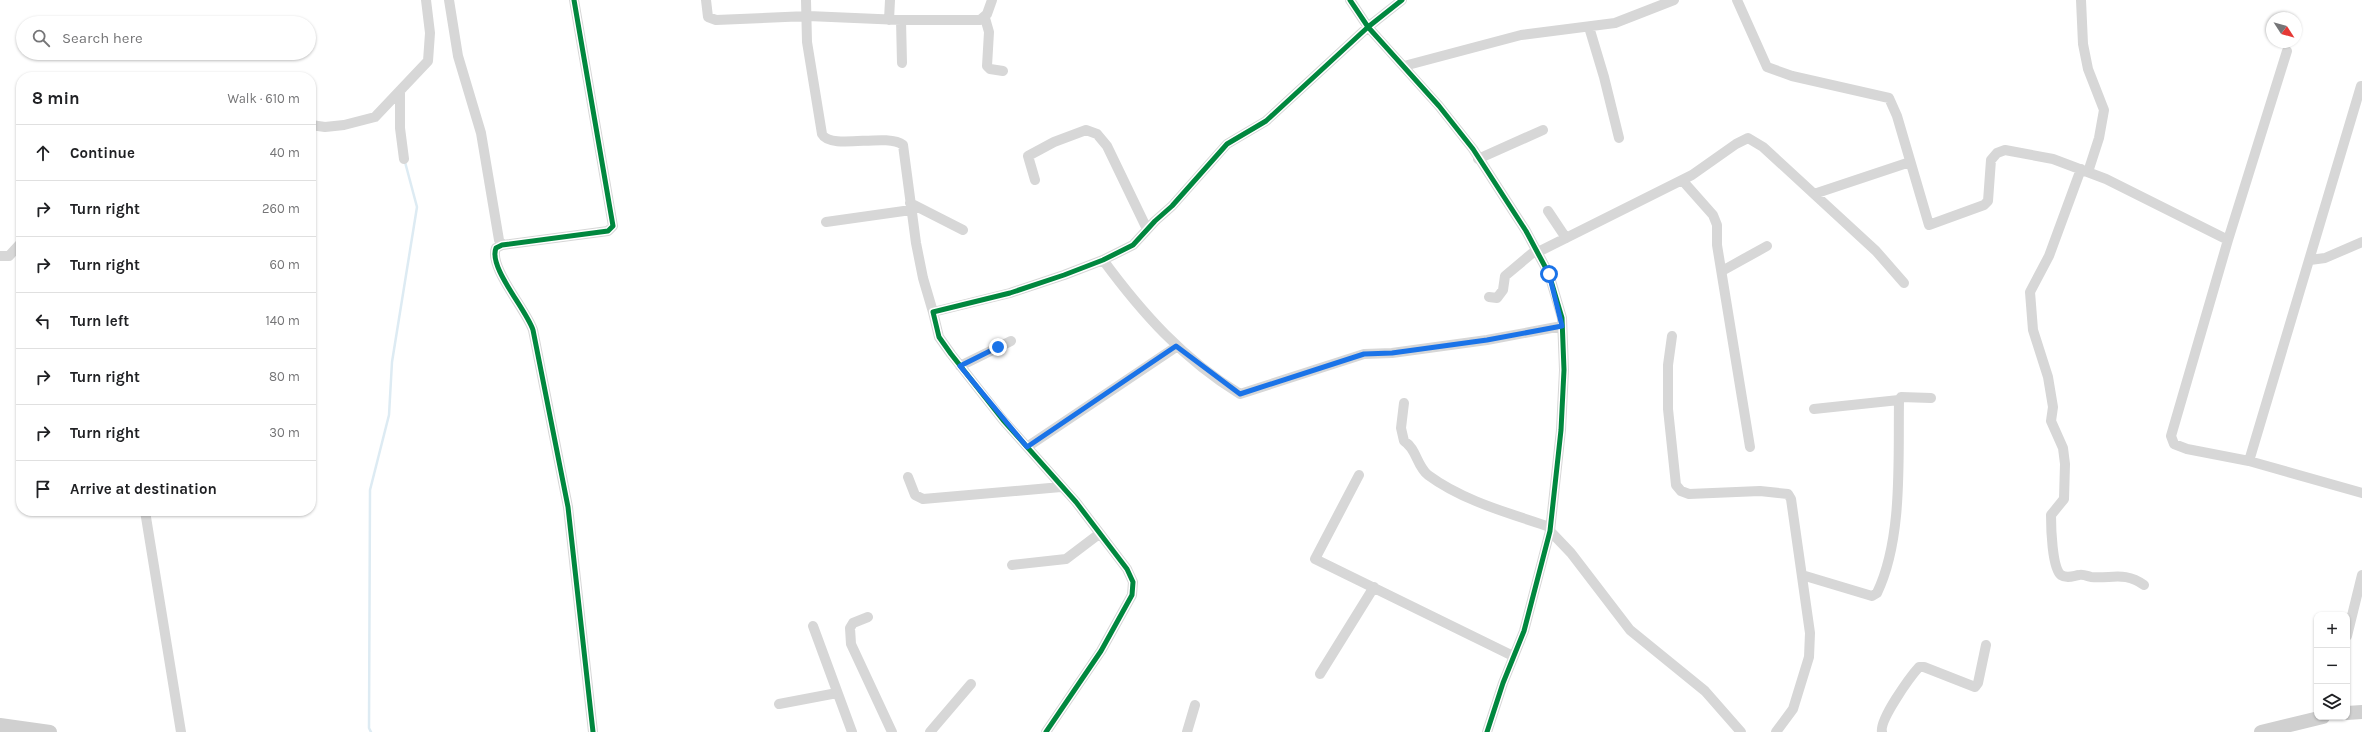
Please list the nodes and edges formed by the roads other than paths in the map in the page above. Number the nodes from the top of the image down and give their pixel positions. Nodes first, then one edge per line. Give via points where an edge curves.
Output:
1 (426, 0) edge
2 (449, 0) edge
3 (574, 0) edge
4 (706, 0) edge
5 (806, 0) edge
6 (890, 0) edge
7 (992, 0) edge
8 (1350, 0) edge
9 (1402, 0) edge
10 (1674, 0) edge
11 (1737, 0) edge
12 (2081, 0) edge
13 (1651, 4) edge
14 (808, 16) junction
15 (985, 18) junction
16 (889, 20) junction
17 (901, 20) junction
18 (1368, 27) junction
19 (1589, 27) junction
20 (2286, 51) dead end
21 (902, 64) dead end
22 (1404, 66) junction
23 (1003, 71) dead end
24 (2361, 86) edge
25 (400, 91) junction
26 (316, 126) edge
27 (1543, 130) dead end
28 (1620, 138) dead end
29 (404, 159) dead end
30 (1478, 159) junction
31 (1910, 162) junction
32 (2085, 170) junction
33 (1035, 180) dead end
34 (1682, 180) junction
35 (1814, 194) junction
36 (911, 207) junction
37 (1548, 211) dead end
38 (826, 222) dead end
39 (1147, 229) junction
40 (963, 230) dead end
41 (1566, 238) junction
42 (2228, 240) junction
43 (2362, 242) edge
44 (502, 245) junction
45 (1767, 246) dead end
46 (16, 248) edge
47 (1537, 251) junction
48 (0, 256) edge
49 (1103, 260) junction
50 (2310, 260) junction
51 (1722, 271) junction
52 (1904, 283) dead end
53 (1489, 297) dead end
54 (933, 312) junction
55 (1562, 326) junction
56 (1672, 336) dead end
57 (1011, 341) dead end
58 (1176, 346) junction
59 (960, 366) junction
60 (1931, 398) dead end
61 (1899, 400) junction
62 (1404, 403) dead end
63 (1814, 409) dead end
64 (1027, 447) junction
65 (1750, 447) dead end
66 (2249, 461) junction
67 (1359, 475) dead end
68 (908, 477) dead end
69 (1061, 487) junction
70 (2362, 493) edge
71 (146, 516) edge
72 (1550, 529) junction
73 (1099, 534) junction
74 (1012, 565) dead end
75 (1802, 575) junction
76 (2362, 575) edge
77 (2144, 585) dead end
78 (1374, 587) junction
79 (868, 616) dead end
80 (2350, 624) edge
81 (813, 626) dead end
82 (1986, 645) dead end
83 (1514, 656) junction
84 (1320, 674) dead end
85 (970, 684) dead end
86 (837, 694) junction
87 (779, 704) dead end
88 (1195, 704) dead end
89 (2362, 712) edge
90 (2350, 713) edge
91 (2314, 719) edge
92 (0, 724) edge
93 (50, 732) edge
94 (181, 732) edge
95 (593, 732) edge
96 (852, 732) edge
97 (892, 732) edge
98 (930, 732) edge
99 (1046, 732) edge
100 (1187, 732) edge
101 (1487, 732) edge
102 (1740, 732) edge
103 (1776, 732) edge
104 (1882, 732) edge
105 (2261, 732) edge

1 - 25 street via 430,33 428,61
2 - 44 street via 458,56 481,133
3 - 44 street via 613,226 608,231
4 - 14 street via 707,14 711,20
5 - 14 street
6 - 16 street
7 - 15 street
8 - 18 street
9 - 18 street
10 - 13 street
11 - 31 street via 1767,68 1889,98
12 - 32 street via 2085,56 2104,110 2099,138
13 - 19 street via 1615,24
14 - 16 street
14 - 36 street via 807,42 824,138 901,143 904,149
15 - 17 street
15 - 23 street via 989,32 987,66
16 - 17 street
17 - 21 street
18 - 22 street
18 - 39 street via 1266,121 1227,144 1172,206
19 - 22 street via 1521,35
19 - 28 street
20 - 42 street
22 - 30 street via 1439,106
24 - 50 street
25 - 26 street via 374,117 344,125
25 - 29 street via 400,128
27 - 30 street
30 - 47 street
31 - 32 street via 1929,225 1984,205 1988,201 1991,160 1997,153 2005,150 2053,159
31 - 35 street
32 - 42 street via 2106,178
32 - 77 street via 2049,256 2030,292 2033,330 2048,377 2053,407 2051,421 2063,448 2065,464 2064,499 2051,515 2056,567 2061,574 2068,577 2081,574 2092,577 2116,575 2134,578
33 - 39 street via 1028,156 1054,142 1086,130 1097,134 1107,146
34 - 35 street via 1748,138 1763,147
34 - 41 street
34 - 51 street via 1713,216 1717,225 1717,245
35 - 52 street via 1876,251
36 - 38 street
36 - 40 street
36 - 54 street via 923,278
37 - 41 street
39 - 49 street via 1132,245
41 - 47 street
42 - 66 street via 2171,436 2174,444 2187,449
43 - 50 street via 2325,258
44 - 95 street via 496,248 495,253 504,282 526,313 533,330 568,507
45 - 51 street
46 - 48 street via 9,256
47 - 53 street via 1523,259 1505,276 1503,290 1497,298
47 - 55 street via 1549,274
49 - 54 street via 1010,293
49 - 58 street via 1155,326
50 - 66 street
51 - 65 street
54 - 59 street via 939,337
55 - 58 street via 1487,340 1392,353 1364,354 1240,394
55 - 72 street via 1564,370 1561,430
56 - 75 street via 1668,365 1668,409 1676,485 1681,491 1689,494 1760,491 1788,494 1791,499
57 - 59 street
58 - 64 street
59 - 64 street
60 - 61 street via 1901,397
61 - 63 street
61 - 75 street via 1898,471 1892,548 1877,593 1872,596
62 - 72 street via 1401,428 1404,441 1412,447 1418,464 1427,474 1470,498
64 - 69 street
66 - 70 street
67 - 78 street via 1316,559
68 - 69 street via 915,495 923,499
69 - 73 street via 1076,502
71 - 94 street
72 - 83 street via 1524,631
72 - 102 street via 1630,630 1705,691
73 - 74 street via 1066,559
73 - 99 street via 1127,569 1133,582 1132,595 1101,651
75 - 103 street via 1810,633 1809,657 1793,709
76 - 80 street
78 - 83 street
78 - 84 street
79 - 97 street via 850,628 851,644
81 - 86 street
82 - 104 street via 1975,687 1919,667 1881,724
83 - 101 street
85 - 98 street
86 - 87 street
86 - 96 street
88 - 100 street
89 - 90 street
91 - 105 street
92 - 93 street

